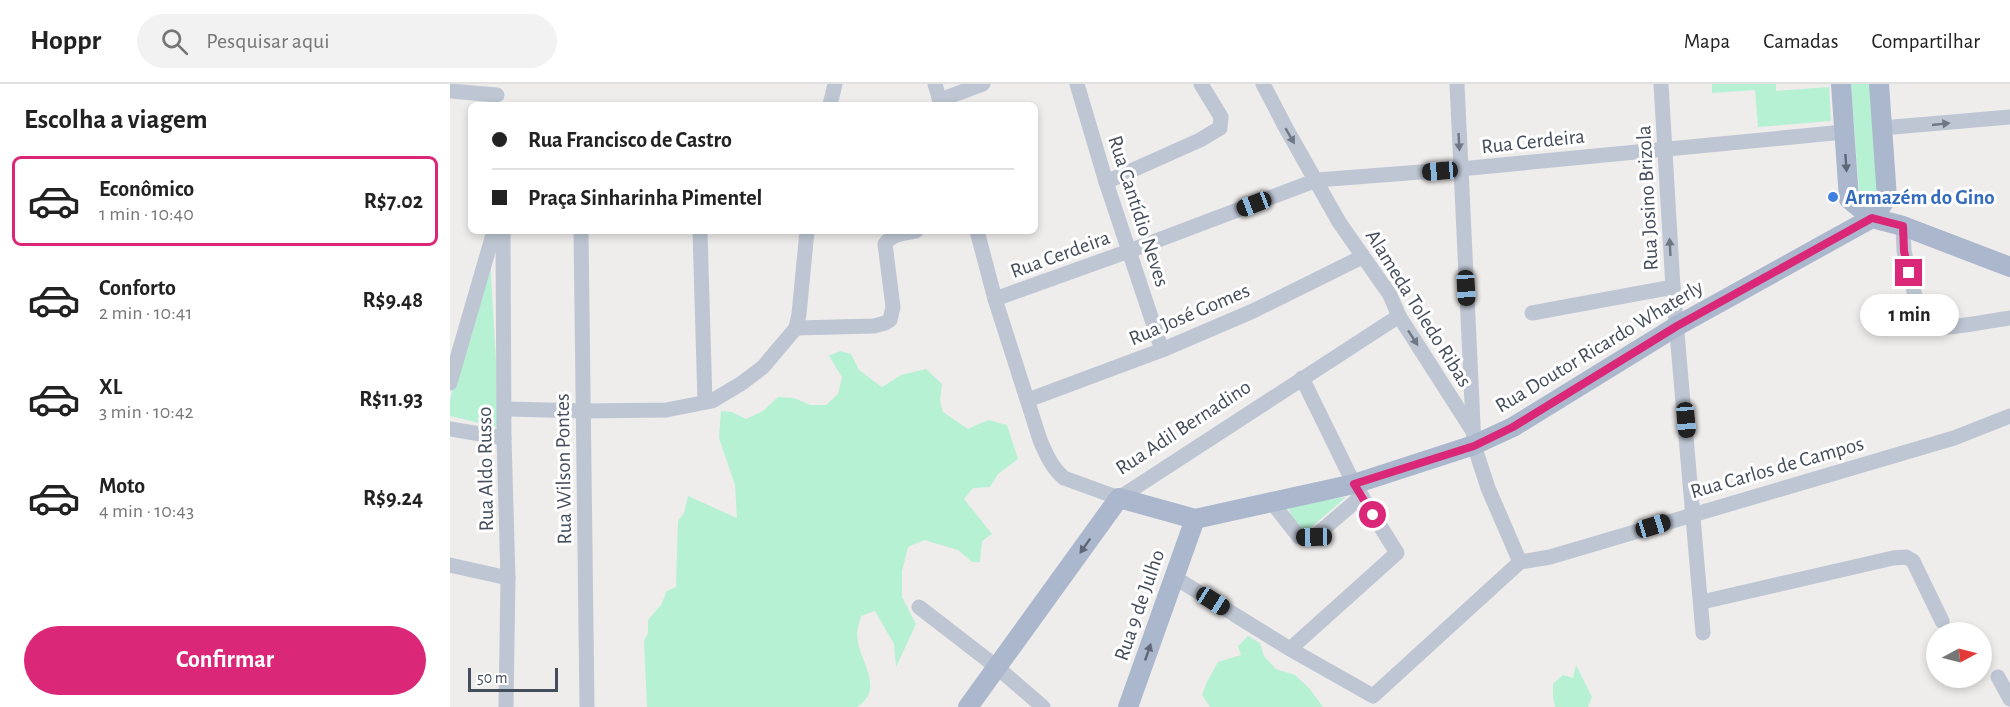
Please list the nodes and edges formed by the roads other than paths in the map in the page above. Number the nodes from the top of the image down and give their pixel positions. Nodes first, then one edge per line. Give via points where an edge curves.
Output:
1 (835, 84) edge
2 (935, 84) edge
3 (983, 84) edge
4 (1077, 84) edge
5 (1201, 84) edge
6 (1263, 84) edge
7 (1457, 84) edge
8 (1661, 84) edge
9 (1841, 84) edge
10 (1879, 84) edge
11 (450, 91) edge
12 (497, 95) edge
13 (831, 102) edge
14 (940, 102) edge
15 (942, 102) edge
16 (2010, 117) edge
17 (1882, 128) junction
18 (1844, 132) junction
19 (1665, 149) junction
20 (1460, 169) junction
21 (1317, 180) junction
22 (1106, 182) junction
23 (1872, 218) junction
24 (1903, 226) junction
25 (493, 234) edge
26 (504, 234) edge
27 (581, 234) edge
28 (700, 234) edge
29 (807, 234) edge
30 (903, 234) edge
31 (978, 234) edge
32 (1129, 251) junction
33 (1362, 257) junction
34 (2010, 267) edge
35 (1673, 287) junction
36 (995, 299) junction
37 (1532, 313) dead end
38 (1399, 316) junction
39 (2010, 318) edge
40 (1677, 326) junction
41 (795, 328) junction
42 (1162, 350) junction
43 (1302, 378) junction
44 (450, 383) edge
45 (1028, 400) junction
46 (705, 402) junction
47 (505, 409) junction
48 (584, 411) junction
49 (2010, 416) edge
50 (450, 429) edge
51 (504, 438) junction
52 (1473, 438) junction
53 (1358, 490) junction
54 (1119, 498) junction
55 (1271, 501) junction
56 (1694, 513) junction
57 (1195, 519) junction
58 (1520, 562) junction
59 (450, 565) edge
60 (1174, 577) junction
61 (508, 578) junction
62 (1702, 602) junction
63 (919, 607) dead end
64 (1942, 621) dead end
65 (1703, 633) dead end
66 (1290, 649) junction
67 (998, 668) junction
68 (1998, 677) dead end
69 (2010, 699) edge
70 (506, 707) edge
71 (588, 707) edge
72 (968, 707) edge
73 (1043, 707) edge
74 (1128, 707) edge

1 - 13 street
2 - 14 street
3 - 15 street
4 - 22 street, Rua Cantídio Neves
5 - 22 street via 1221,117 1220,128
6 -> 21 street, Alameda Toledo Ribas
7 -> 20 street
8 - 19 street, Rua Josino Brizola
9 - 18 main road
10 - 17 main road
11 - 12 street
17 -> 16 street
17 - 23 main road via 1887,198
18 - 19 street, Rua Cerdeira
18 -> 23 main road via 1849,199
19 - 20 street, Rua Cerdeira
35 -> 19 street, Rua Josino Brizola
20 - 21 street, Rua Cerdeira
20 - 52 street
21 - 32 street, Rua Cerdeira
21 - 33 street, Alameda Toledo Ribas
22 - 32 street, Rua Cantídio Neves
23 - 24 main road
23 - 40 main road, Rua Doutor Ricardo Whaterly
24 - 34 main road
24 - 39 street via 1904,251 1925,323 1947,327
25 - 44 street
26 - 47 street, Rua Aldo Russo
27 - 48 street, Rua Wilson Pontes
28 - 46 street
29 - 41 street
30 - 41 street via 885,244 893,307 890,320 874,326
31 - 36 street
32 - 36 street, Rua Cerdeira
32 - 42 street, Rua Cantídio Neves
33 - 38 street, Alameda Toledo Ribas via 1390,295
33 - 42 street, Rua José Gomes via 1253,311
35 - 37 street
35 - 40 street, Rua Josino Brizola
36 - 45 street
38 - 43 street, Rua Adil Bernadino
38 -> 52 street, Alameda Toledo Ribas
40 - 52 main road, Rua Doutor Ricardo Whaterly via 1513,427
40 - 56 street, Rua Josino Brizola
41 - 46 street via 763,367
42 - 45 street, Rua José Gomes
43 - 53 street
43 - 54 street, Rua Adil Bernadino
45 - 54 street via 1040,440 1056,472
46 - 48 street via 666,410
47 - 48 street
47 - 51 street, Rua Aldo Russo
48 - 71 street, Rua Wilson Pontes
49 - 56 street, Rua Carlos de Campos via 1954,438
50 - 51 street
51 - 61 street, Rua Aldo Russo
52 - 53 main road, Rua Doutor Ricardo Whaterly
52 - 58 street, Alameda Toledo Ribas via 1488,488
53 - 55 main road, Rua Doutor Ricardo Whaterly
53 - 55 street via 1314,537 1299,537
53 - 66 street via 1397,552
54 - 57 main road
54 -> 67 main road, Rua Adil Bernadino
55 - 57 main road, Rua Doutor Ricardo Whaterly
56 - 58 street, Rua Carlos de Campos via 1550,557
56 - 62 street, Rua Josino Brizola
57 - 60 main road, Rua 9 de Julho
58 - 66 street via 1373,696
59 - 61 street
60 - 66 street
74 -> 60 main road, Rua 9 de Julho
61 - 70 street, Rua Aldo Russo
62 - 64 street via 1906,557 1913,561
62 - 65 street, Rua Josino Brizola
63 - 67 street
67 - 72 main road, Rua Adil Bernadino
67 - 73 street
68 - 69 street

